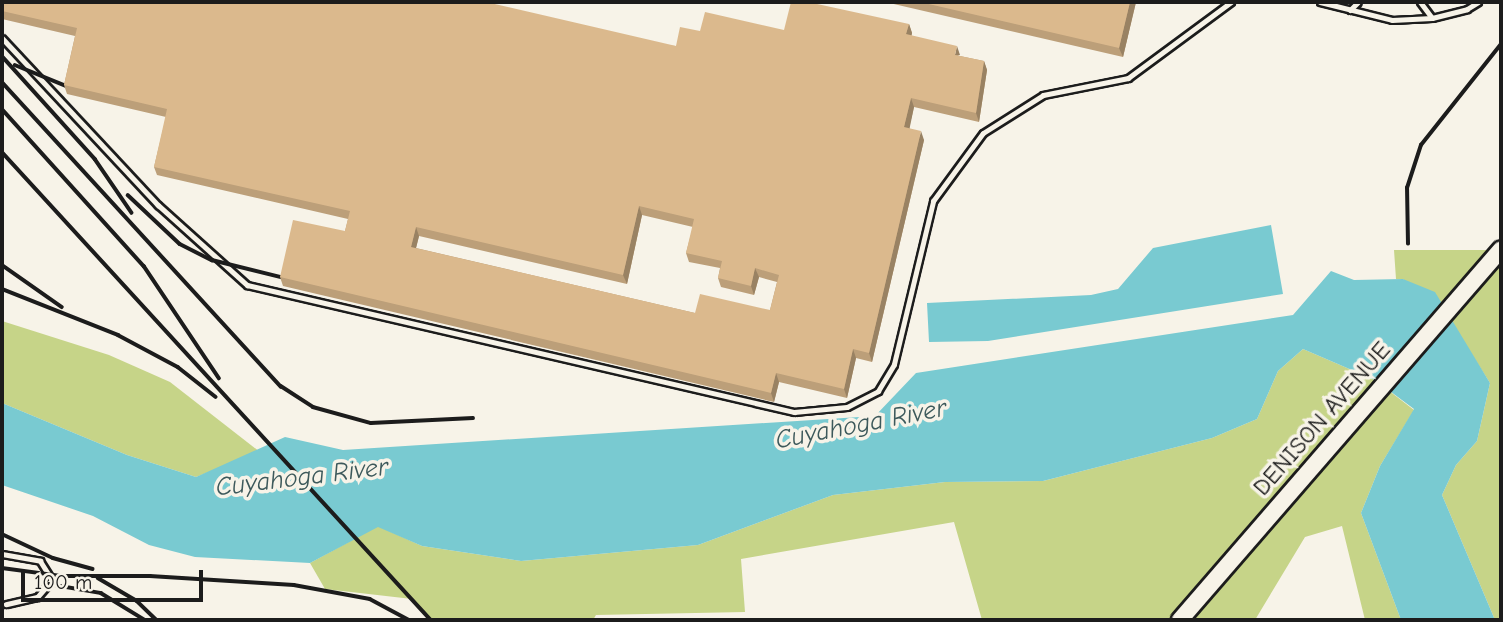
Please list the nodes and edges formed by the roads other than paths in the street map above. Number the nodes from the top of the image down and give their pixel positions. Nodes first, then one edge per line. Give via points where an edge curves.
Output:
1 (1231, 2) edge
2 (1320, 2) edge
3 (1358, 2) edge
4 (1420, 2) edge
5 (1478, 2) edge
6 (1350, 10) junction
7 (1432, 18) junction
8 (2, 38) edge
9 (1501, 250) edge
10 (2, 554) edge
11 (6, 604) dead end
12 (1180, 620) edge

1 - 8 lane via 1128,78 1043,95 984,133 933,201 894,364 878,391 847,407 794,412 247,285 158,205
2 - 6 lane
3 - 6 lane
4 - 7 lane
5 - 7 lane
6 - 7 lane via 1392,20
9 - 12 main road, DENISON AVENUE
10 - 11 lane via 40,561 52,580 37,597

